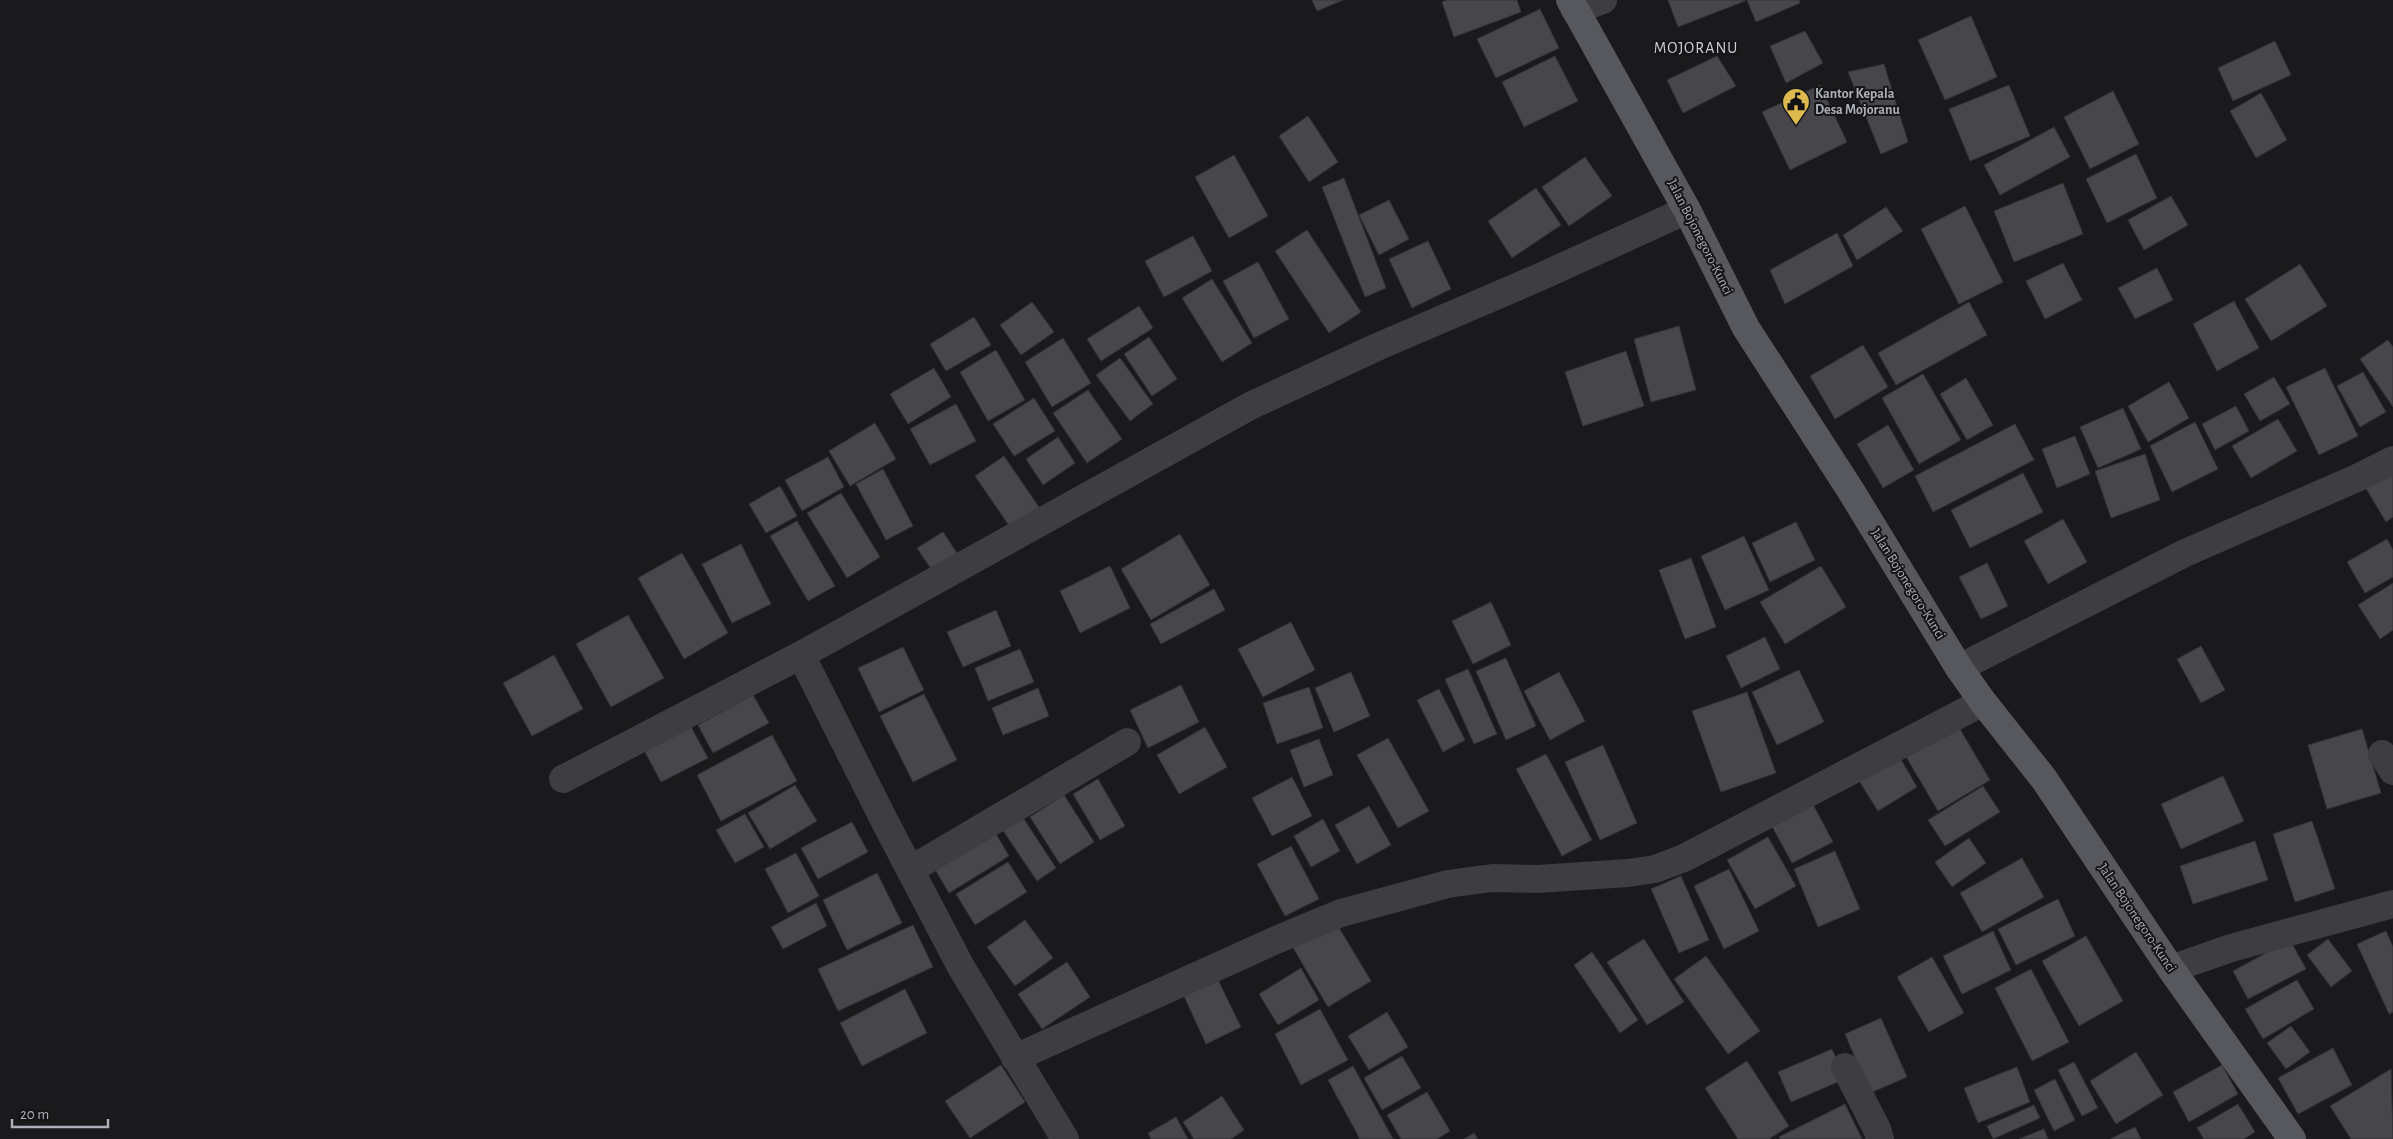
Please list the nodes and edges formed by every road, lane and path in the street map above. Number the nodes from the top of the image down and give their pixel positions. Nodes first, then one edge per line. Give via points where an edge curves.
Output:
1 (1603, 0) edge
2 (1573, 5) edge
3 (1687, 210) junction
4 (2393, 460) edge
5 (801, 655) junction
6 (1959, 668) junction
7 (1983, 702) junction
8 (1127, 742) dead end
9 (563, 779) dead end
10 (910, 870) junction
11 (2393, 904) edge
12 (2171, 969) junction
13 (1015, 1058) junction
14 (1845, 1067) dead end
15 (1065, 1139) edge
16 (1880, 1139) edge
17 (2292, 1139) edge

1 - 2 street
2 - 3 main road, Jalan Bojonegoro-Kunci
3 - 5 street via 1250,406
3 - 6 main road, Jalan Bojonegoro-Kunci via 1746,328
4 - 6 street via 2185,553
5 - 9 street
5 - 10 street
6 - 7 main road, Jalan Bojonegoro-Kunci
7 - 12 main road, Jalan Bojonegoro-Kunci via 2044,779
7 - 13 street via 1655,869 1538,879 1492,878 1448,884 1350,910
8 - 10 street
10 - 13 street via 961,967
11 - 12 street via 2231,948
12 - 17 main road, Jalan Bojonegoro-Kunci
13 - 15 street
14 - 16 street

